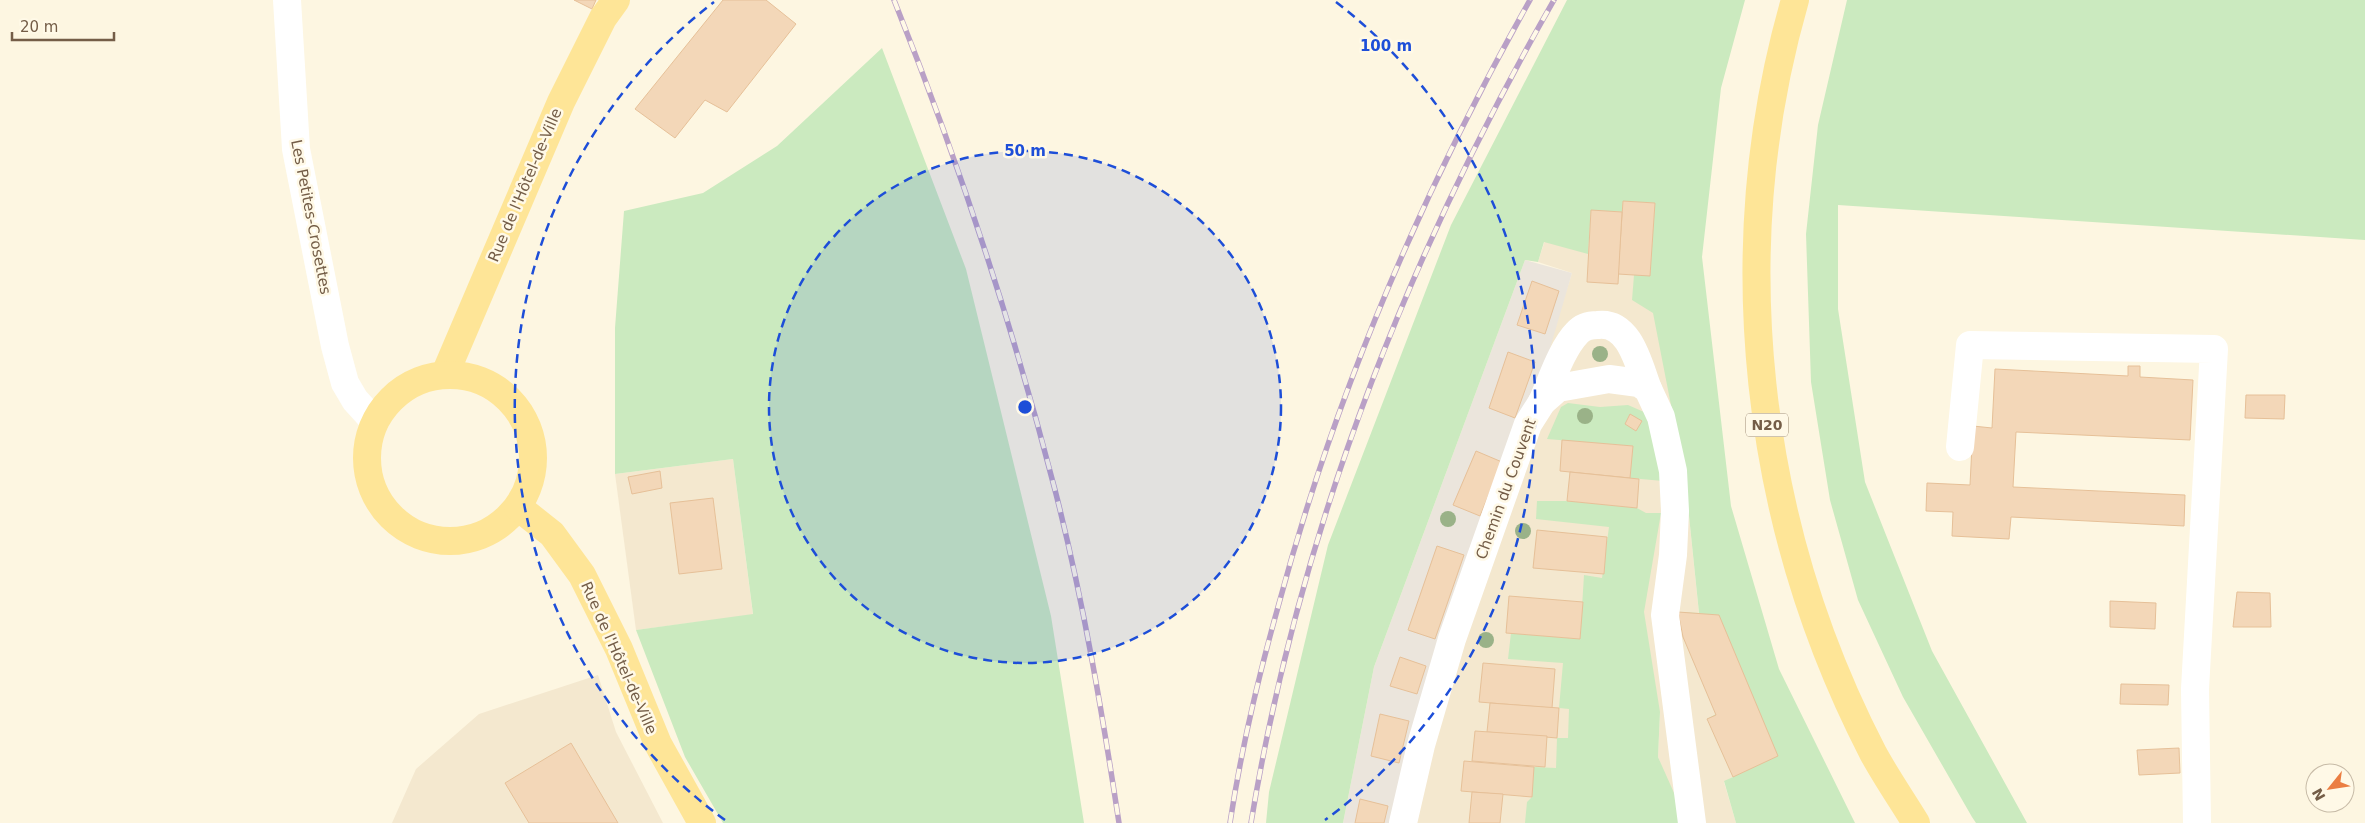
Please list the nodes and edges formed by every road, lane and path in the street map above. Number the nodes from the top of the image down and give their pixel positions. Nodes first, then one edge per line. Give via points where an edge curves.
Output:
1 (287, 0) edge
2 (616, 0) edge
3 (1795, 0) edge
4 (445, 374) junction
5 (1648, 389) junction
6 (1542, 402) junction
7 (375, 422) junction
8 (1960, 447) dead end
9 (518, 507) junction
10 (702, 823) edge
11 (1403, 823) edge
12 (1692, 823) edge
13 (1916, 823) edge
14 (2197, 823) edge

1 - 7 street, Les Petites-Crosettes via 296,148 335,346 345,383
2 - 4 main road, Rue de l'Hôtel-de-Ville via 603,18 561,102
3 - 13 main road, N20 via 1771,104 1760,188 1755,273 1759,360 1768,433 1784,519 1810,605 1840,682 1874,754
4 - 7 main road via 409,385 388,403
4 - 9 main road via 486,382 504,394 529,428 534,470
5 - 6 street, Chemin du Couvent via 1639,383 1609,379 1558,388
5 - 6 street via 1633,350 1623,335 1615,327 1604,324 1589,326 1570,342
5 - 12 street via 1661,417 1673,471 1676,511 1665,615
6 - 11 street, Chemin du Couvent via 1528,424 1452,639
7 - 9 main road via 366,451 368,476 392,518 411,532 433,540 456,542 479,537 500,526
8 - 14 street via 1970,345 2214,349 2195,690
9 - 10 main road, Rue de l'Hôtel-de-Ville via 552,534 582,575 619,650 658,744

